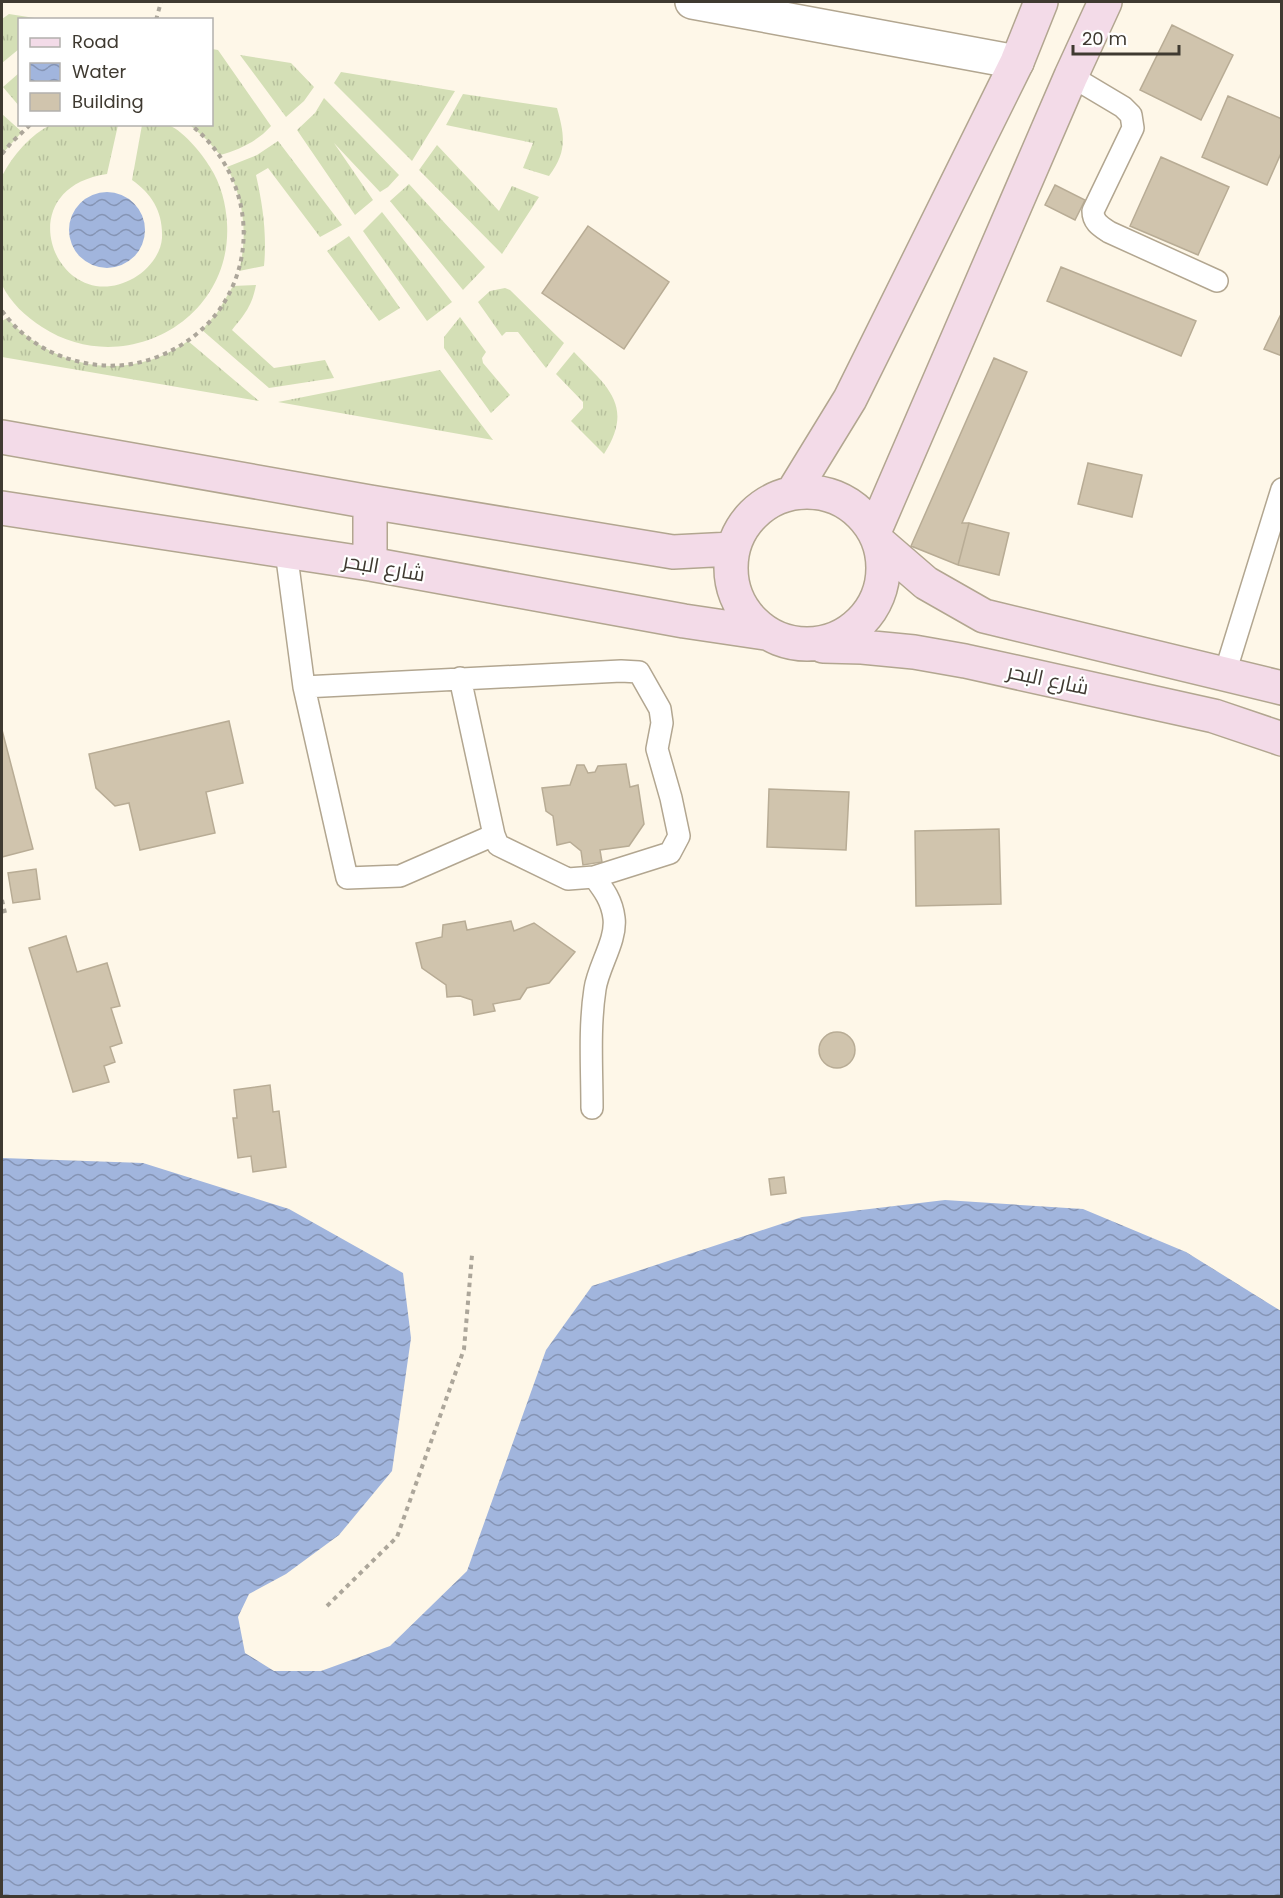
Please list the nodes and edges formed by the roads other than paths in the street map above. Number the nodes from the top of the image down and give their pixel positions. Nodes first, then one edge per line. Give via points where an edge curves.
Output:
1 (692, 2) edge
2 (1041, 2) edge
3 (1106, 2) edge
4 (1017, 62) junction
5 (1071, 76) junction
6 (1217, 281) dead end
7 (2, 437) edge
8 (1281, 489) edge
9 (793, 492) junction
10 (370, 502) junction
11 (2, 508) edge
12 (878, 537) junction
13 (732, 549) junction
14 (286, 551) junction
15 (370, 564) junction
16 (984, 616) junction
17 (765, 633) junction
18 (809, 646) junction
19 (965, 661) junction
20 (1226, 674) junction
21 (460, 678) junction
22 (304, 687) junction
23 (1281, 688) edge
24 (1281, 739) edge
25 (494, 835) junction
26 (594, 877) junction
27 (592, 1108) dead end

1 - 4 street
2 - 4 main road
3 - 5 main road
4 - 9 main road via 850,399
5 - 6 lane via 1131,115 1133,128 1093,211 1096,223
5 - 12 main road
7 - 10 main road
8 - 20 lane
9 - 12 main road via 825,493 854,506
9 - 13 main road via 766,503 752,516
10 - 13 main road via 672,552
10 - 15 main road
11 - 14 main road, شارع البحر
12 - 16 main road via 926,583
12 - 18 main road via 884,580 871,613 844,637
13 - 17 main road via 731,581 742,611
14 - 15 main road, شارع البحر
14 - 22 lane
15 - 17 main road, شارع البحر
16 - 19 main road
16 - 20 main road
17 - 18 main road via 787,643
18 - 19 main road, شارع البحر via 862,647
19 - 24 main road, شارع البحر via 1214,716
20 - 23 main road
21 - 22 lane
21 - 25 lane
21 - 26 lane via 639,672 660,709 662,723 657,749 679,836 670,853
22 - 25 lane via 347,878 400,876
25 - 26 lane via 498,845 568,879
26 - 27 lane via 609,897 614,920 595,986

